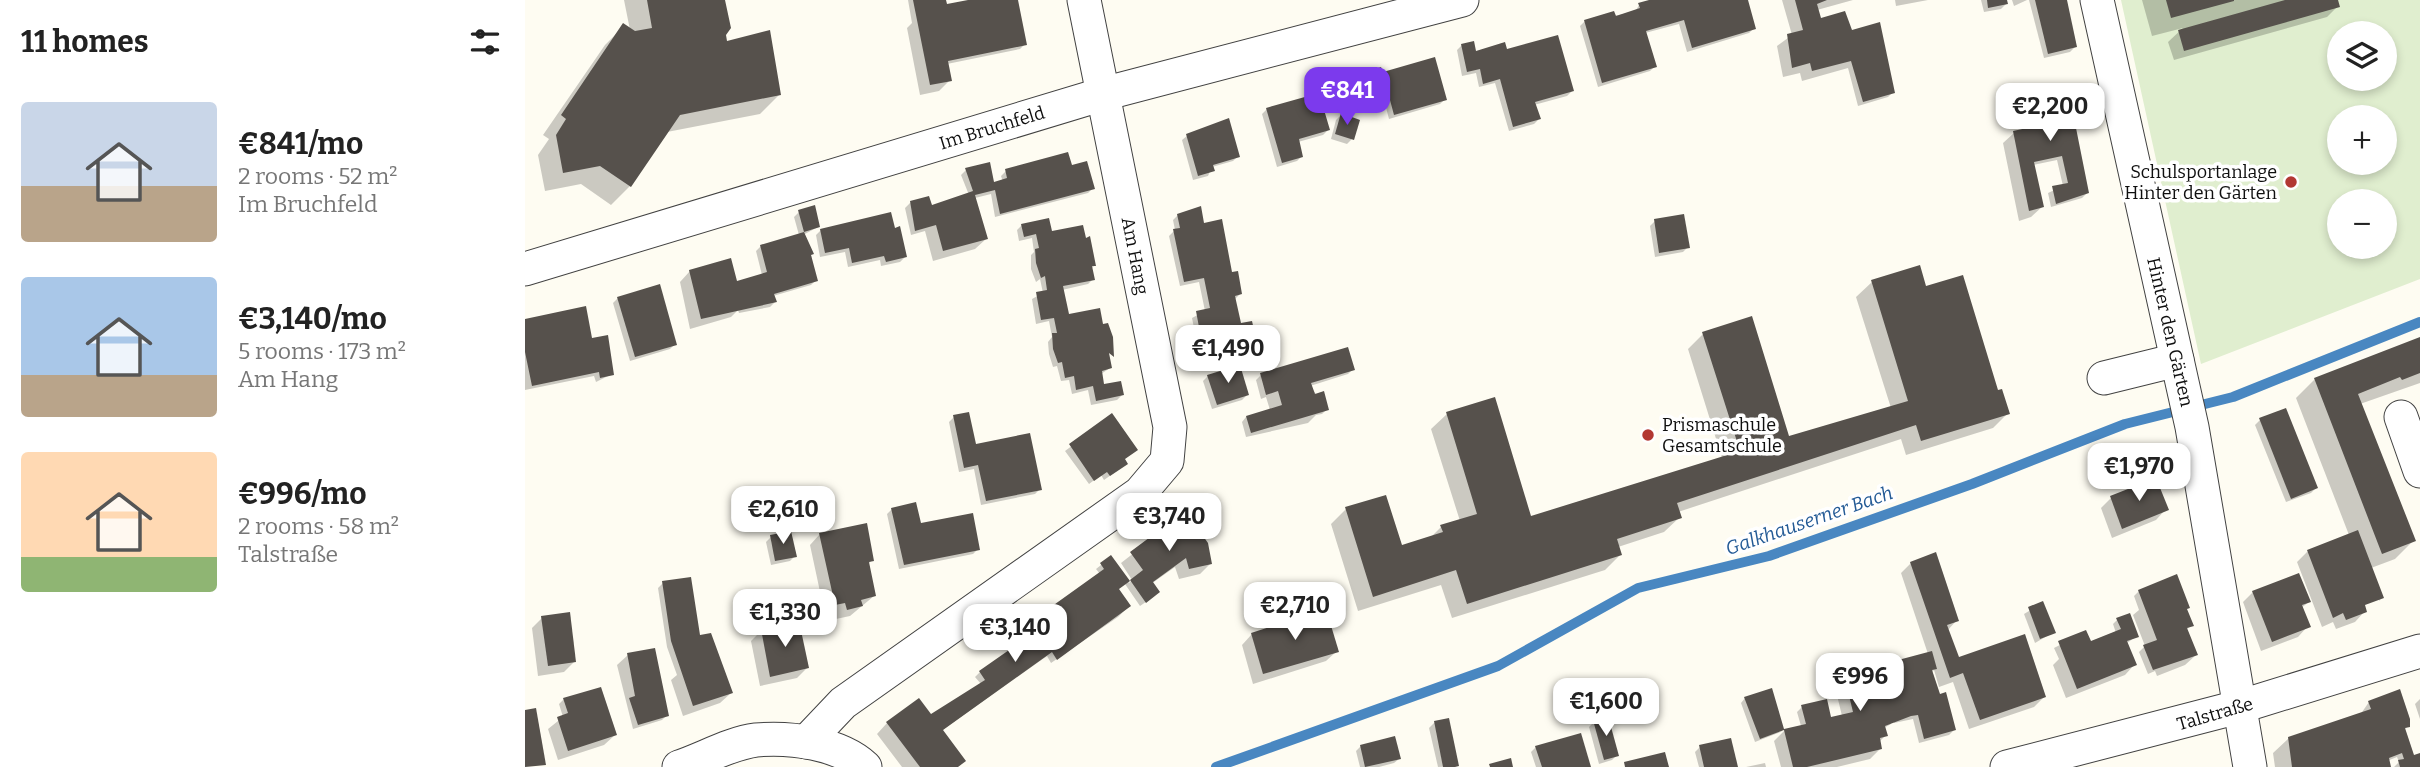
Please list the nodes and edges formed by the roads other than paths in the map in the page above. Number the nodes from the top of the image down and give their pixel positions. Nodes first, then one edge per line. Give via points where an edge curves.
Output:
1 (1084, 0) edge
2 (1462, 0) edge
3 (2097, 0) edge
4 (1103, 94) junction
5 (525, 269) edge
6 (2180, 372) junction
7 (2104, 378) dead end
8 (2401, 417) dead end
9 (2420, 471) edge
10 (2420, 651) edge
11 (2242, 706) junction
12 (806, 741) junction
13 (679, 767) edge
14 (865, 767) edge
15 (2007, 767) edge
16 (2250, 767) edge

1 - 4 street, Am Hang
2 - 4 street, Im Bruchfeld
3 - 6 street, Hinter den Gärten
4 - 5 street, Im Bruchfeld
4 - 12 street, Am Hang via 1170,427 1167,461 1139,493 843,703
6 - 7 street
6 - 11 street, Hinter den Gärten
8 - 9 street
10 - 11 street, Talstraße
11 - 15 street, Talstraße
11 - 16 street, Hinter den Gärten
12 - 13 street via 755,740
12 - 14 street via 853,757

